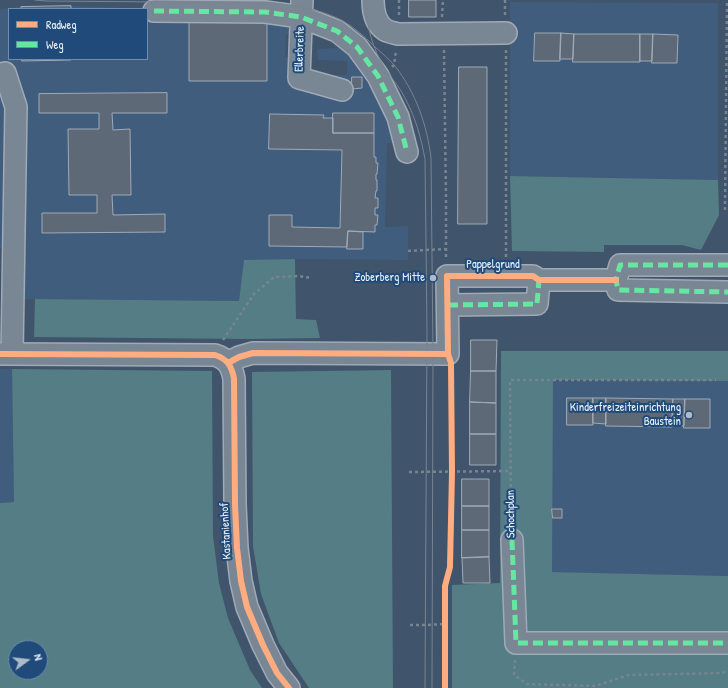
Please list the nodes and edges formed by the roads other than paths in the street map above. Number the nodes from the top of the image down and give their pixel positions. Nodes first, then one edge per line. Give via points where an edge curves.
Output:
1 (373, 0) edge
2 (302, 8) edge
3 (154, 11) dead end
4 (506, 33) road end
5 (4, 73) dead end
6 (342, 90) dead end
7 (407, 152) dead end
8 (728, 265) edge
9 (539, 280) junction
10 (616, 280) junction
11 (728, 292) edge
12 (448, 305) junction
13 (6, 354) edge
14 (234, 360) junction
15 (512, 540) road end
16 (728, 643) edge
17 (289, 688) edge

1 - 4 street via 378,23 386,30 398,34
2 - 3 street via 265,12
2 - 6 street, Ellerbreite via 299,78
2 - 7 street via 357,47 378,76 398,117
5 - 13 street via 16,107
8 - 10 street via 620,265
9 - 10 street, Pappelgrund
9 - 12 street via 537,304
9 - 12 street, Pappelgrund via 533,276 447,276
10 - 11 street via 618,290
12 - 14 street via 448,354 253,353
13 - 14 street via 215,355
14 - 17 street, Kastanienhof via 237,548 241,581 247,607 263,645 277,673
15 - 16 street, Schochplan via 516,643

